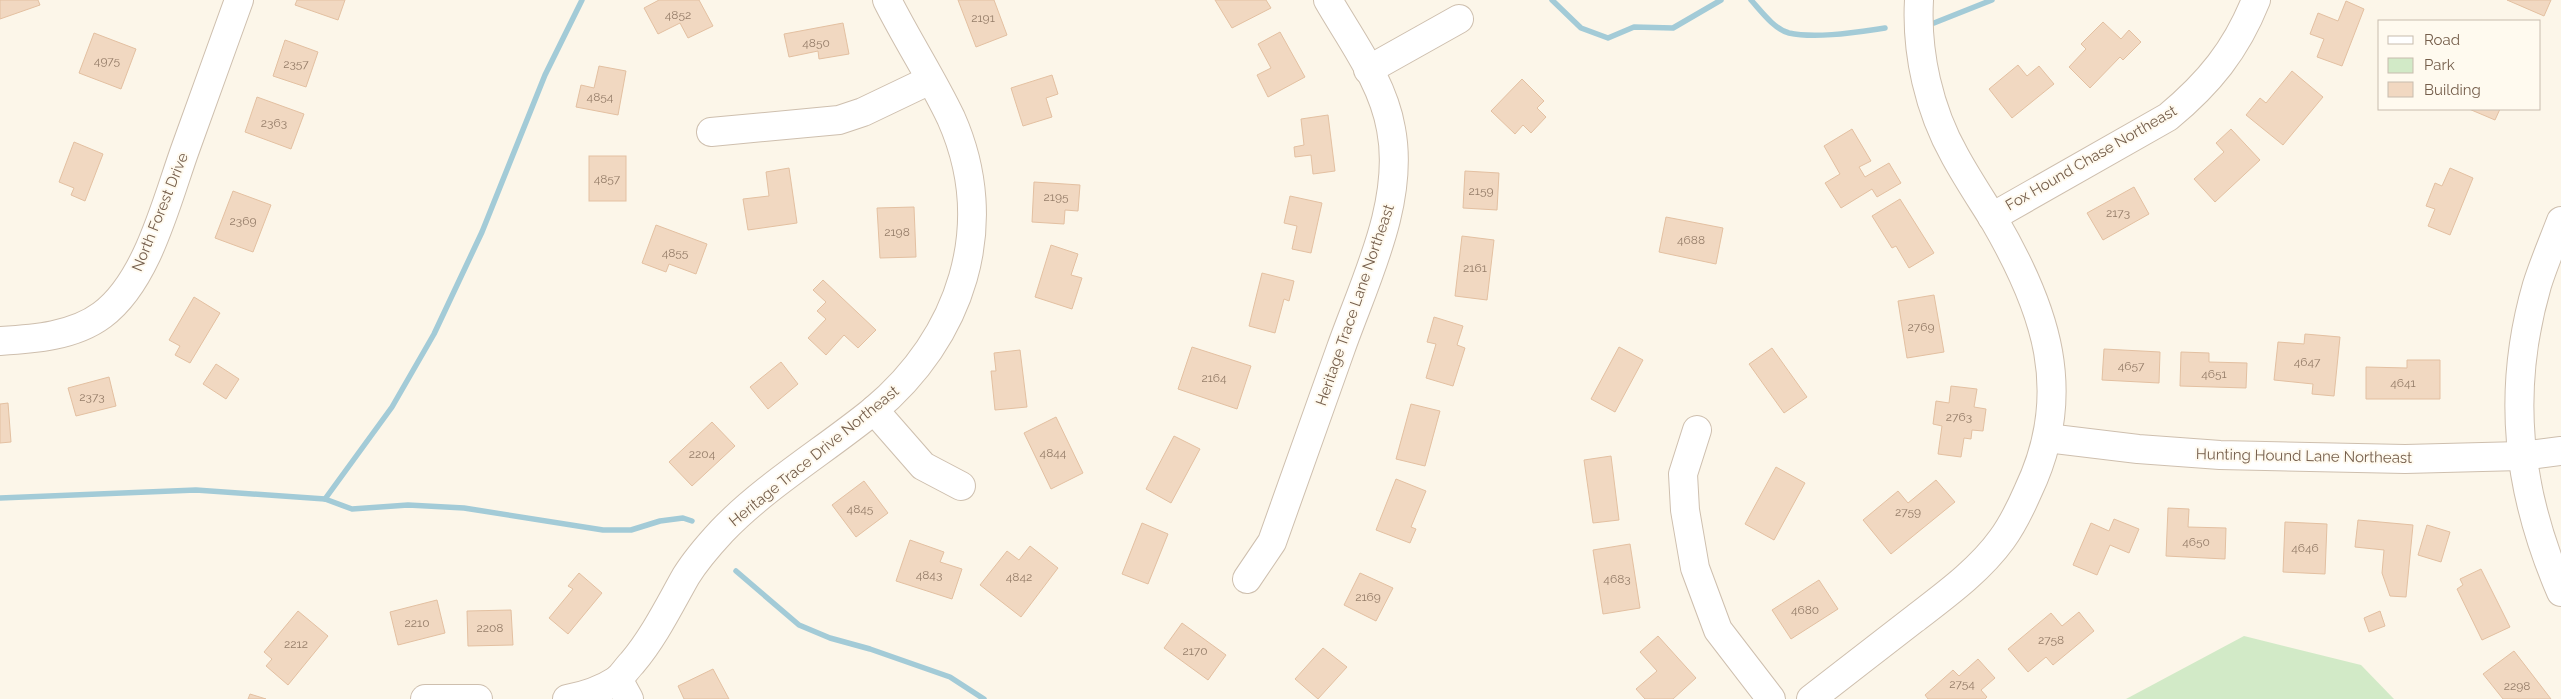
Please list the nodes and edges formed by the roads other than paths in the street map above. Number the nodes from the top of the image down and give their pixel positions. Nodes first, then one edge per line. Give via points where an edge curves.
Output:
1 (888, 0) edge
2 (1328, 0) edge
3 (1919, 0) edge
4 (2256, 0) edge
5 (235, 1) edge
6 (1459, 19) dead end
7 (1368, 70) junction
8 (930, 80) junction
9 (711, 132) dead end
10 (1992, 217) junction
11 (2561, 221) edge
12 (0, 341) edge
13 (874, 410) junction
14 (1697, 430) dead end
15 (2047, 438) junction
16 (2561, 451) edge
17 (2521, 456) junction
18 (961, 486) dead end
19 (1246, 579) dead end
20 (2561, 592) edge
21 (623, 689) edge
22 (424, 699) edge
23 (478, 699) edge
24 (567, 699) edge
25 (1770, 699) edge
26 (1811, 699) edge

1 - 8 street, Heritage Trace Drive Northeast
2 - 7 street, Heritage Trace Lane Northeast
3 - 10 street via 1920,48 1934,105 1954,155
4 - 10 street, Fox Hound Chase Northeast via 2239,37 2218,69 2168,117
5 - 12 street, North Forest Drive via 157,229 132,281 118,301 84,326 38,338
6 - 7 street
7 - 19 street, Heritage Trace Lane Northeast via 1383,99 1391,128 1394,163 1390,204 1272,542
8 - 9 street via 864,112 839,120
8 - 13 street, Heritage Trace Drive Northeast via 951,119 964,158 972,212 969,256 958,296 941,333 908,377
10 - 15 street via 2016,258 2045,329 2053,387
11 - 17 street via 2538,284 2525,344 2520,402
13 - 18 street via 923,466
13 - 21 street, Heritage Trace Drive Northeast via 722,530 696,561
14 - 25 street via 1684,474 1685,510 1695,568 1718,630
15 - 17 street, Hunting Hound Lane Northeast via 2220,455 2405,459
15 - 26 street via 2037,474 2013,522 1987,556 1938,600
16 - 17 street, Hunting Hound Lane Northeast
17 - 20 street via 2539,534
21 - 24 street, Heritage Trace Drive Northeast
22 - 23 street

